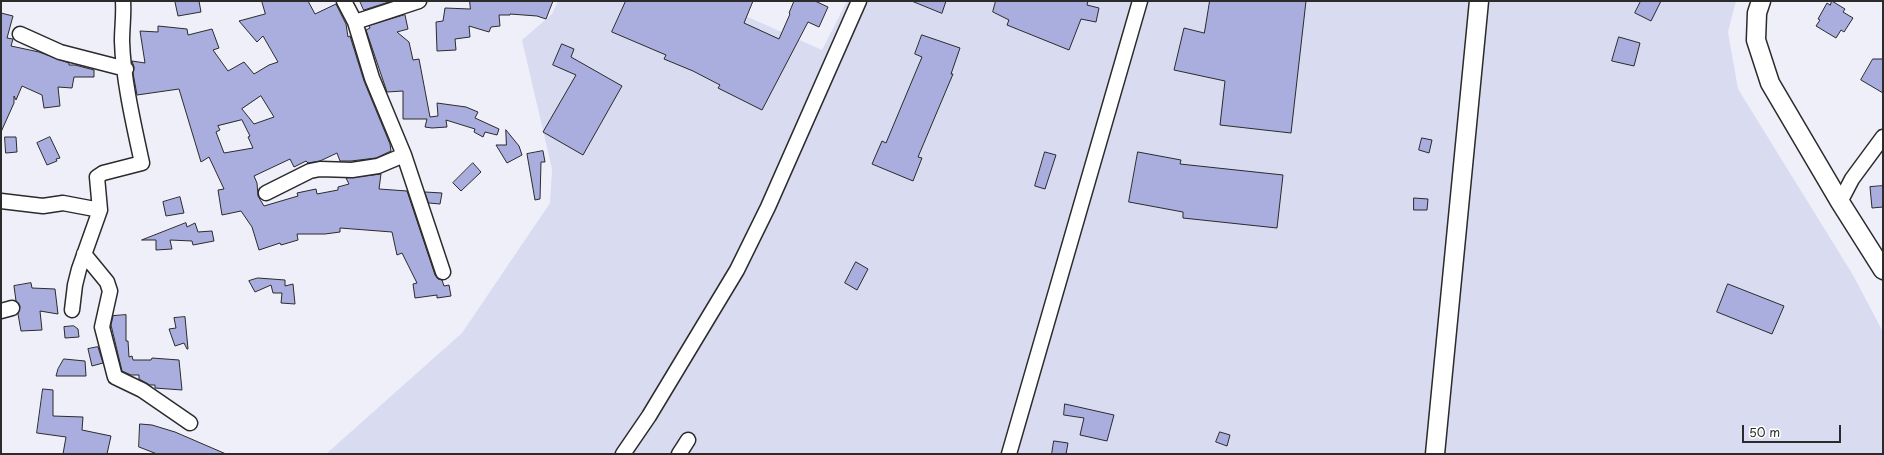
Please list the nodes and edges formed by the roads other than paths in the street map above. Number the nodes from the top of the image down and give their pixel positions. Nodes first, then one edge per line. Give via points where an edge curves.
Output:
1 (123, 1) edge
2 (344, 1) edge
3 (419, 1) edge
4 (859, 1) edge
5 (1140, 1) edge
6 (1478, 1) edge
7 (1761, 1) edge
8 (355, 22) junction
9 (20, 34) dead end
10 (126, 69) junction
11 (1883, 137) edge
12 (404, 156) junction
13 (266, 193) dead end
14 (1, 201) edge
15 (1840, 202) junction
16 (100, 210) junction
17 (84, 254) junction
18 (1883, 270) edge
19 (443, 272) dead end
20 (72, 310) dead end
21 (190, 423) dead end
22 (688, 440) dead end
23 (623, 454) edge
24 (679, 454) edge
25 (1010, 454) edge
26 (1435, 454) edge

1 - 10 street via 125,17 122,41
2 - 8 street
3 - 8 street
4 - 23 street via 768,207 737,270 649,416
5 - 25 street
6 - 26 main road
7 - 15 main road via 1757,13 1756,40 1770,83
8 - 12 street via 372,78
9 - 10 street via 60,52
10 - 16 street via 142,163 99,175 96,180
11 - 15 street via 1852,179
12 - 13 street via 352,170 310,171
12 - 19 street
14 - 16 street via 43,206 63,202
15 - 18 main road
16 - 17 street
17 - 20 street via 75,285
17 - 21 street via 107,282 110,290 102,327 115,377 142,390
22 - 24 street

